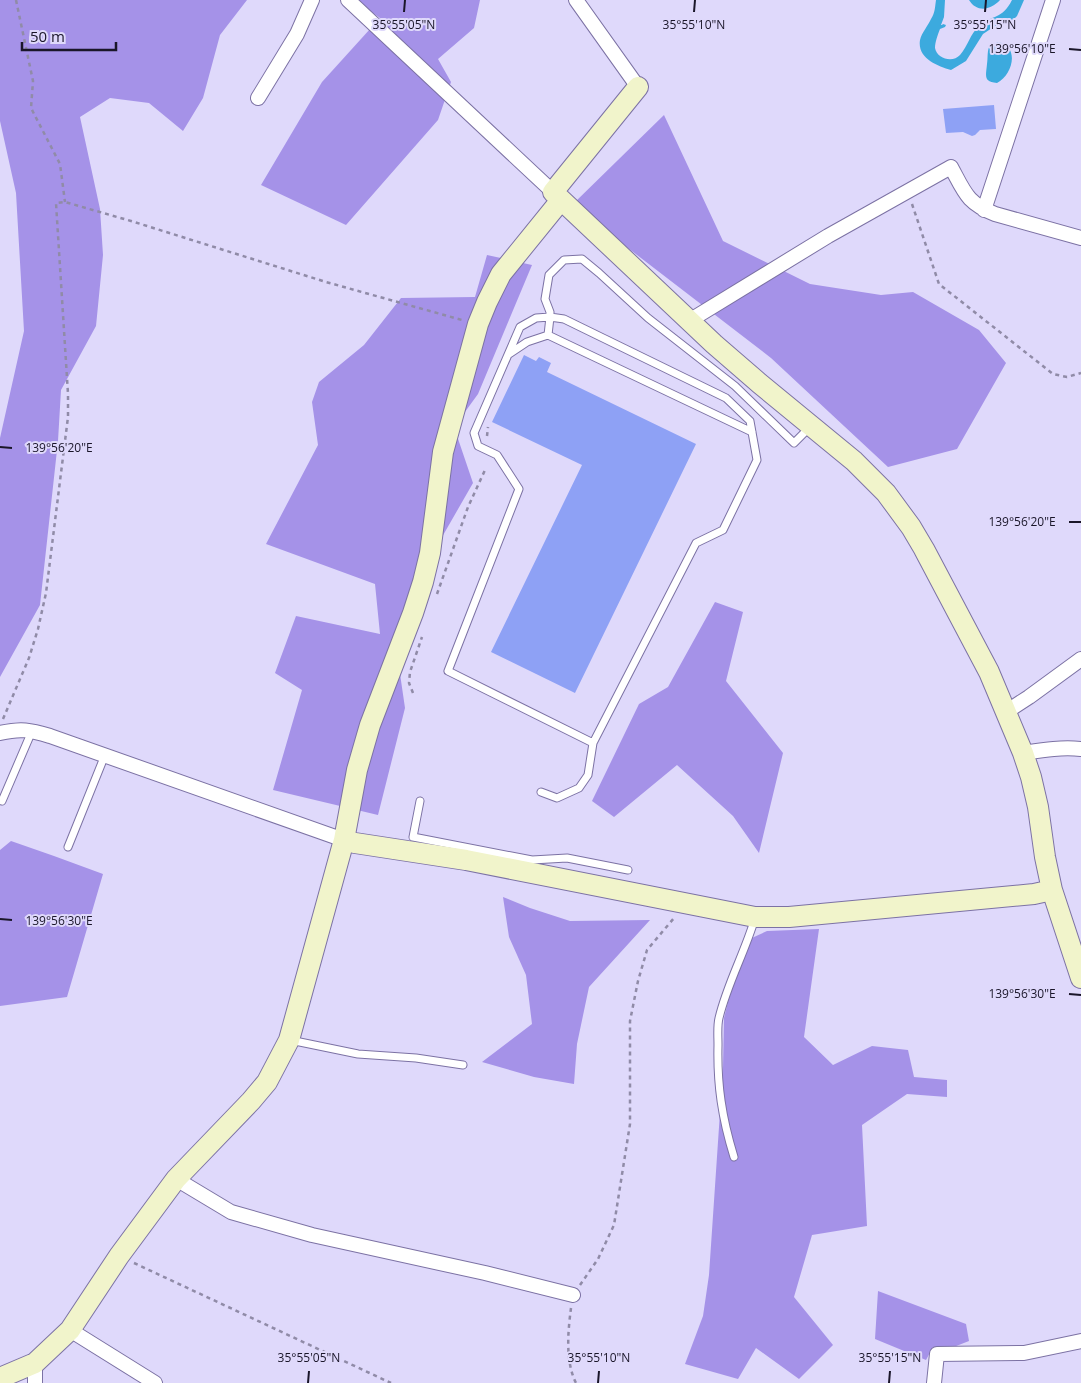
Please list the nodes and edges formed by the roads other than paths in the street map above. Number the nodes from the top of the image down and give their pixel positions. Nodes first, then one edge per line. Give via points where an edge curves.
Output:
1 (312, 0) edge
2 (348, 0) edge
3 (576, 0) edge
4 (1053, 0) edge
5 (638, 87) joint
6 (258, 98) dead end
7 (557, 196) junction
8 (984, 210) junction
9 (1081, 238) edge
10 (550, 317) junction
11 (689, 321) junction
12 (548, 335) junction
13 (508, 355) junction
14 (811, 426) junction
15 (752, 432) junction
16 (1081, 659) edge
17 (1006, 712) junction
18 (1, 727) edge
19 (32, 731) junction
20 (593, 743) junction
21 (1081, 749) edge
22 (1023, 753) junction
23 (105, 755) junction
24 (541, 792) dead end
25 (2, 801) dead end
26 (420, 801) dead end
27 (344, 840) junction
28 (68, 847) dead end
29 (628, 870) dead end
30 (1052, 890) junction
31 (755, 917) junction
32 (1081, 978) edge
33 (289, 1040) junction
34 (463, 1064) dead end
35 (734, 1157) dead end
36 (176, 1179) junction
37 (573, 1295) road end
38 (70, 1330) junction
39 (1081, 1341) edge
40 (35, 1363) junction
41 (0, 1378) edge
42 (35, 1383) edge
43 (155, 1383) edge
44 (934, 1383) edge

1 - 6 street via 297,34
2 - 7 street
3 - 5 street
4 - 8 street
5 - 7 street
7 - 11 street
7 - 27 street via 502,274 478,324 444,452 423,582 367,734
8 - 9 street
8 - 11 street via 965,193 952,167 828,236
10 - 12 lane
10 - 13 lane via 536,318 520,326
10 - 14 lane via 545,299 549,276 564,260 582,259 648,318 735,386 794,443
10 - 15 lane via 564,319 726,398 750,421
11 - 14 street
12 - 13 lane via 528,342
12 - 15 lane
13 - 20 lane via 474,433 478,446 498,454 519,488 448,671
14 - 17 street via 886,493 911,527 977,648
15 - 20 lane via 757,460 723,530 696,543
16 - 17 street
17 - 22 street
18 - 19 street
19 - 23 street
19 - 25 lane
20 - 24 lane via 588,774 579,788 557,798
21 - 22 street via 1053,748
22 - 30 street via 1038,806
23 - 27 street
23 - 28 lane
26 - 29 lane via 413,837 532,860 567,858
27 - 31 street via 466,860
27 - 33 street
30 - 31 street via 805,916
30 - 32 street
31 - 35 lane via 719,1020 721,1107
33 - 34 lane via 358,1054
33 - 36 street via 267,1082
36 - 37 street via 230,1212 312,1235
36 - 38 street
38 - 40 street
38 - 43 street
39 - 44 street via 1024,1353 937,1354
40 - 41 street
40 - 42 street

